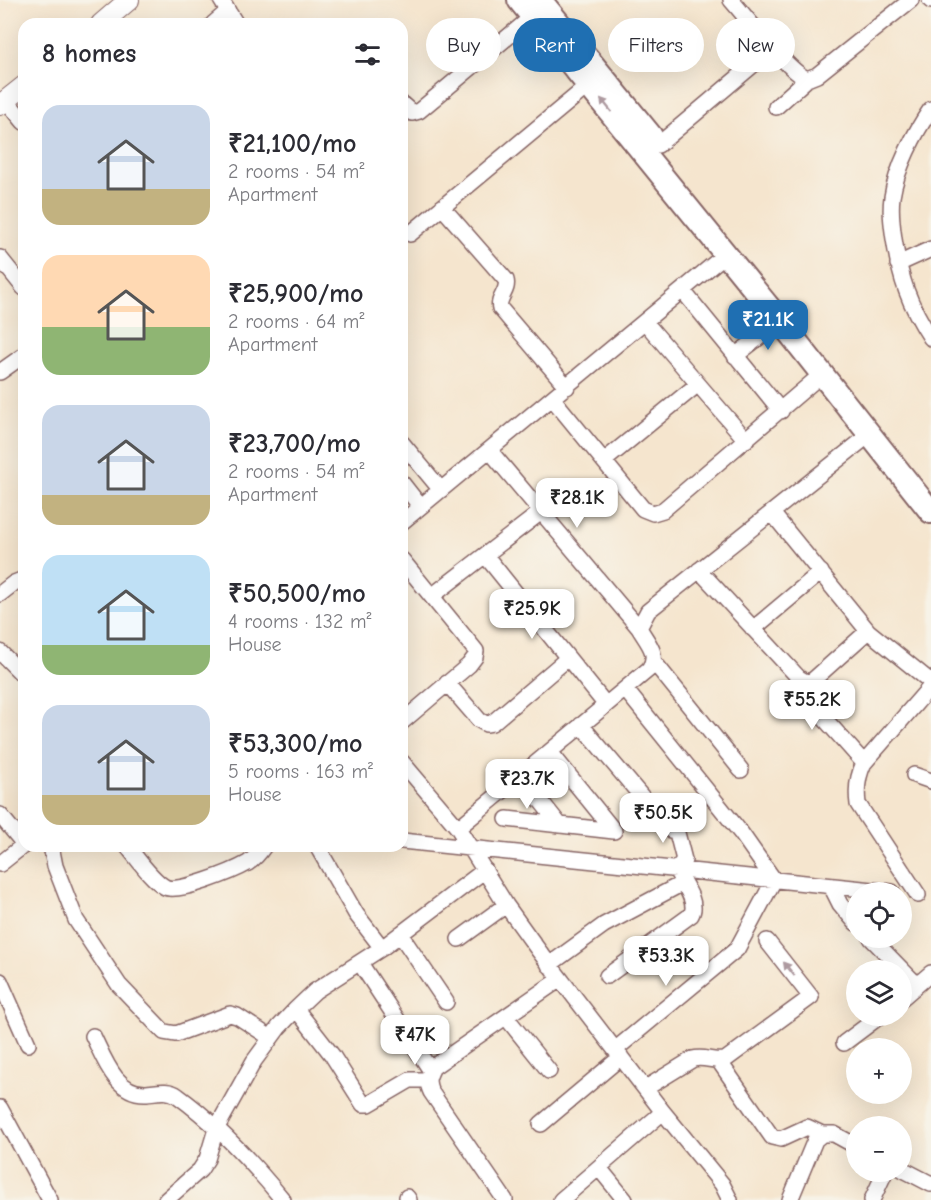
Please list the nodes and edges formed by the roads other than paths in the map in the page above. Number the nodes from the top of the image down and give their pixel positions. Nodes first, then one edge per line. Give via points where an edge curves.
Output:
1 (129, 0) edge
2 (731, 0) edge
3 (911, 0) edge
4 (531, 5) edge
5 (108, 18) edge
6 (747, 18) edge
7 (795, 70) edge
8 (745, 72) edge
9 (807, 79) junction
10 (589, 85) junction
11 (18, 91) edge
12 (3, 103) edge
13 (776, 107) dead end
14 (408, 109) edge
15 (931, 109) edge
16 (18, 117) edge
17 (658, 145) junction
18 (442, 207) junction
19 (410, 234) dead end
20 (931, 249) edge
21 (726, 254) junction
22 (0, 258) edge
23 (898, 264) junction
24 (18, 280) edge
25 (683, 291) junction
26 (780, 321) junction
27 (645, 322) junction
28 (931, 338) edge
29 (735, 356) junction
30 (18, 359) edge
31 (0, 372) edge
32 (822, 374) junction
33 (698, 384) junction
34 (567, 387) junction
35 (553, 399) junction
36 (781, 411) junction
37 (869, 435) junction
38 (746, 440) junction
39 (408, 450) edge
40 (490, 451) junction
41 (604, 461) junction
42 (931, 487) edge
43 (441, 490) junction
44 (408, 491) edge
45 (420, 506) junction
46 (541, 512) junction
47 (931, 512) edge
48 (772, 513) junction
49 (408, 517) edge
50 (485, 555) junction
51 (408, 567) edge
52 (699, 570) junction
53 (821, 572) junction
54 (18, 581) edge
55 (0, 594) edge
56 (432, 596) junction
57 (639, 628) junction
58 (753, 629) junction
59 (868, 631) junction
60 (0, 652) edge
61 (568, 658) junction
62 (654, 662) junction
63 (18, 670) edge
64 (806, 682) junction
65 (447, 683) junction
66 (931, 684) edge
67 (625, 689) junction
68 (606, 705) junction
69 (408, 717) edge
70 (581, 725) junction
71 (550, 752) junction
72 (864, 763) junction
73 (408, 769) edge
74 (741, 770) dead end
75 (914, 775) dead end
76 (520, 776) junction
77 (931, 781) edge
78 (0, 815) edge
79 (507, 819) dead end
80 (559, 825) junction
81 (458, 828) junction
82 (18, 838) edge
83 (408, 842) edge
84 (472, 848) junction
85 (18, 850) edge
86 (52, 852) edge
87 (133, 852) edge
88 (258, 852) edge
89 (320, 852) edge
90 (0, 864) edge
91 (485, 870) junction
92 (680, 876) junction
93 (774, 880) junction
94 (831, 886) junction
95 (846, 887) edge
96 (925, 896) edge
97 (506, 905) junction
98 (846, 911) edge
99 (400, 934) junction
100 (459, 939) dead end
101 (767, 941) dead end
102 (382, 948) junction
103 (881, 948) edge
104 (360, 963) junction
105 (549, 964) junction
106 (931, 973) edge
107 (607, 976) dead end
108 (560, 979) junction
109 (0, 981) edge
110 (917, 985) junction
111 (912, 989) edge
112 (446, 1002) dead end
113 (296, 1009) junction
114 (506, 1017) junction
115 (867, 1026) edge
116 (93, 1036) dead end
117 (271, 1038) junction
118 (844, 1043) dead end
119 (28, 1044) dead end
120 (619, 1053) junction
121 (719, 1061) junction
122 (549, 1071) dead end
123 (429, 1075) junction
124 (646, 1088) junction
125 (0, 1108) edge
126 (663, 1113) junction
127 (541, 1124) dead end
128 (216, 1129) junction
129 (822, 1134) junction
130 (846, 1141) edge
131 (599, 1168) junction
132 (912, 1174) edge
133 (880, 1182) edge
134 (931, 1184) edge
135 (171, 1199) edge
136 (50, 1200) edge
137 (283, 1200) edge
138 (505, 1200) edge
139 (561, 1200) edge
140 (625, 1200) edge
141 (730, 1200) edge
142 (790, 1200) edge
143 (872, 1200) edge

1 - 5 main road
2 - 6 street
3 - 9 street
4 - 10 highway
4 - 14 street via 419,111
4 - 17 highway
7 - 9 street
8 - 17 street
9 - 13 street
10 - 18 street
21 -> 10 highway
11 - 12 main road
12 - 16 street
15 - 23 street via 892,195 890,212
17 - 42 highway
18 - 19 street
18 - 34 street via 506,280 500,308
20 - 23 street
21 - 25 street
21 - 26 highway
22 - 24 street
23 - 28 street via 914,313
25 - 27 street
25 - 29 street
26 - 29 street
26 - 32 highway
27 - 33 street
27 - 34 street
29 - 36 street
30 - 31 street
32 - 36 street
32 - 37 highway
33 - 38 street
33 - 41 street
34 - 35 street
35 - 40 street
35 - 41 street
36 - 38 street
37 - 47 highway
37 - 48 street
38 - 41 street via 658,512 643,509
39 - 43 street
40 - 43 street
40 - 46 street
43 - 45 street
44 - 45 street
45 - 49 street
46 - 50 street
46 - 57 street
48 - 52 street
48 - 53 street
50 - 56 street
50 - 61 street
51 - 56 street
52 - 57 street via 648,611
52 - 58 street
53 - 58 street
53 - 59 street
54 - 55 street
56 - 65 street via 476,651 469,665
57 - 62 street via 654,654
58 - 64 street
59 - 64 street via 812,681
59 - 66 street
60 - 63 street
61 - 65 street via 492,723 479,720
61 - 68 street
62 - 67 street
62 - 74 street
64 - 72 street via 806,698
65 - 69 street
66 - 72 street
67 - 68 street
67 - 93 street
68 - 70 street
70 - 71 street
70 - 92 street via 672,827 684,860
71 - 76 street
71 - 80 street via 614,830
72 - 96 street via 856,791 858,804
73 - 81 street
75 - 77 street
76 - 80 street
76 - 81 street
78 - 82 street
79 - 80 street
81 - 84 street
83 - 84 street
84 - 91 street
84 - 92 street
85 - 90 street
86 - 117 street via 76,920 119,985 164,1032 176,1034 230,1014
87 - 88 street via 159,883 175,890 219,876 248,862
89 - 102 street via 356,914
91 - 97 street
91 - 99 street
92 - 93 street
92 - 105 street
92 - 107 street via 693,903 691,915
93 - 94 street
93 - 120 street via 737,949
94 - 95 street
94 - 98 street
97 - 100 street
97 - 105 street
99 - 102 street
99 - 112 street
121 -> 101 street via 812,997
102 - 104 street
103 - 110 street
104 - 113 street
104 - 123 street
105 - 108 street
106 - 110 street
108 - 114 street
108 - 120 street
109 - 119 street
110 - 111 street
113 - 117 street
113 - 123 street via 332,1054 363,1104 410,1080
114 - 122 street
114 - 123 street via 434,1067
115 - 118 street
116 - 128 street via 120,1083 140,1093 172,1092
117 - 128 street
120 - 124 street
120 - 127 street
121 - 124 street via 693,1059
121 - 129 street via 772,1137 781,1139 807,1127
123 - 138 street via 431,1092
124 - 126 street
125 - 136 street
126 - 131 street
126 - 141 street via 722,1184
128 - 135 street via 200,1170
128 - 137 street via 249,1159
129 - 130 street via 834,1134
129 - 142 street via 815,1140
131 - 139 street
131 - 140 street
132 - 134 street
133 - 143 street

